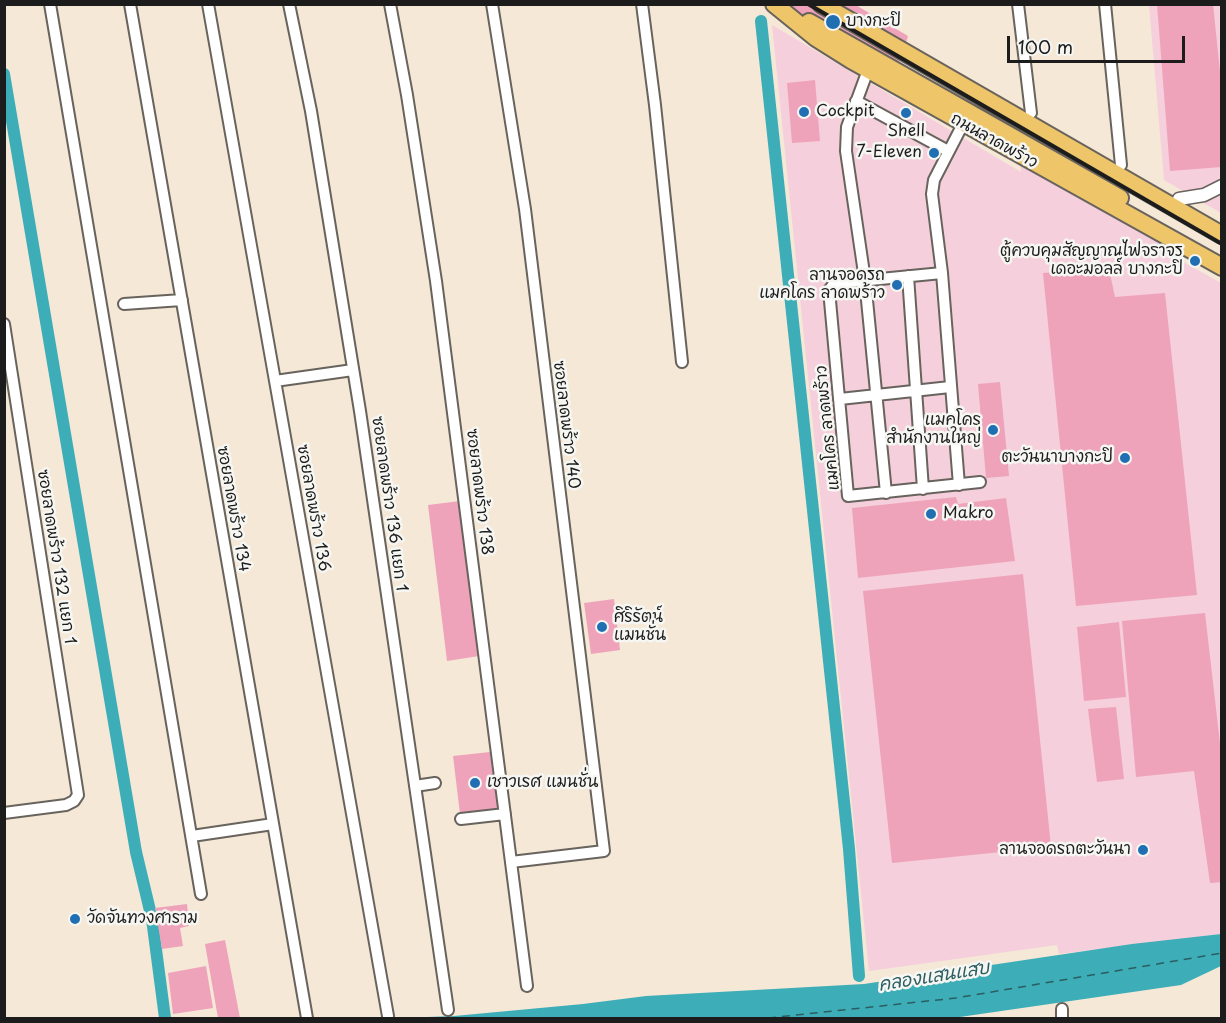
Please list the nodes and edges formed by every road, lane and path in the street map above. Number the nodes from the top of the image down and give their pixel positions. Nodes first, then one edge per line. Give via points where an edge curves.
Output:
1 (50, 4) edge
2 (130, 4) edge
3 (208, 4) edge
4 (289, 4) edge
5 (390, 4) edge
6 (492, 4) edge
7 (642, 4) edge
8 (775, 4) edge
9 (821, 4) edge
10 (842, 4) edge
11 (1018, 4) edge
12 (1104, 4) edge
13 (868, 70) junction
14 (856, 101) junction
15 (1031, 113) junction
16 (963, 124) junction
17 (948, 151) junction
18 (1121, 165) junction
19 (1221, 186) edge
20 (1179, 199) junction
21 (1221, 224) edge
22 (1221, 235) edge
23 (1221, 256) edge
24 (1221, 267) edge
25 (942, 273) junction
26 (908, 276) junction
27 (865, 280) junction
28 (182, 300) junction
29 (124, 304) dead end
30 (4, 324) edge
31 (682, 362) dead end
32 (353, 370) junction
33 (275, 381) junction
34 (950, 387) junction
35 (916, 390) junction
36 (877, 394) junction
37 (840, 399) junction
38 (980, 482) dead end
39 (959, 485) junction
40 (923, 489) junction
41 (886, 493) junction
42 (435, 783) dead end
43 (415, 786) junction
44 (4, 813) edge
45 (505, 814) junction
46 (461, 819) dead end
47 (273, 824) junction
48 (192, 836) junction
49 (511, 862) junction
50 (201, 894) dead end
51 (527, 986) dead end
52 (448, 1010) dead end
53 (388, 1016) dead end
54 (307, 1018) edge

1 - 48 street
2 - 28 street, ซอยลาดพร้าว 134
3 - 33 street, ซอยลาดพร้าว 136
4 - 32 street, ซอยลาดพร้าว 136 แยก 1 via 311,111
5 - 45 street, ซอยลาดพร้าว 138 via 427,213
6 - 49 street, ซอยลาดพร้าว 140 via 525,209 604,851
7 - 31 street
8 - 13 main road, ถนนลาดพร้าว via 816,38
8 - 23 main road
9 - 22 main road
10 - 15 main road
11 - 15 street
12 - 18 street
13 - 14 street
13 - 16 main road, ถนนลาดพร้าว
14 - 17 street
14 - 27 street via 847,127 846,150
15 - 18 main road
16 - 17 street
16 - 24 main road, ถนนลาดพร้าว
17 - 25 street via 934,180 932,194
18 - 20 main road
19 - 20 street via 1204,195
20 - 21 main road
25 - 26 street, แมคโคร ลาดพร้าว
25 - 34 street
26 - 27 street, แมคโคร ลาดพร้าว
26 - 35 street
27 - 36 street
27 - 37 street, แมคโคร ลาดพร้าว via 839,283 829,290
28 - 29 street
28 - 47 street, ซอยลาดพร้าว 134
30 - 44 street, ซอยลาดพร้าว 132 แยก 1 via 78,795 66,805
32 - 33 street
32 - 43 street, ซอยลาดพร้าว 136 แยก 1
33 - 53 street, ซอยลาดพร้าว 136
34 - 35 street
34 - 39 street
35 - 36 street
35 - 40 street
36 - 37 street
36 - 41 street
37 - 41 street, แมคโคร ลาดพร้าว via 848,496
38 - 39 street, แมคโคร ลาดพร้าว
39 - 40 street, แมคโคร ลาดพร้าว
40 - 41 street, แมคโคร ลาดพร้าว
42 - 43 street
43 - 52 street, ซอยลาดพร้าว 136 แยก 1
45 - 46 street
45 - 49 street, ซอยลาดพร้าว 138
47 - 48 street
47 - 54 street, ซอยลาดพร้าว 134
48 - 50 street
49 - 51 street, ซอยลาดพร้าว 138

